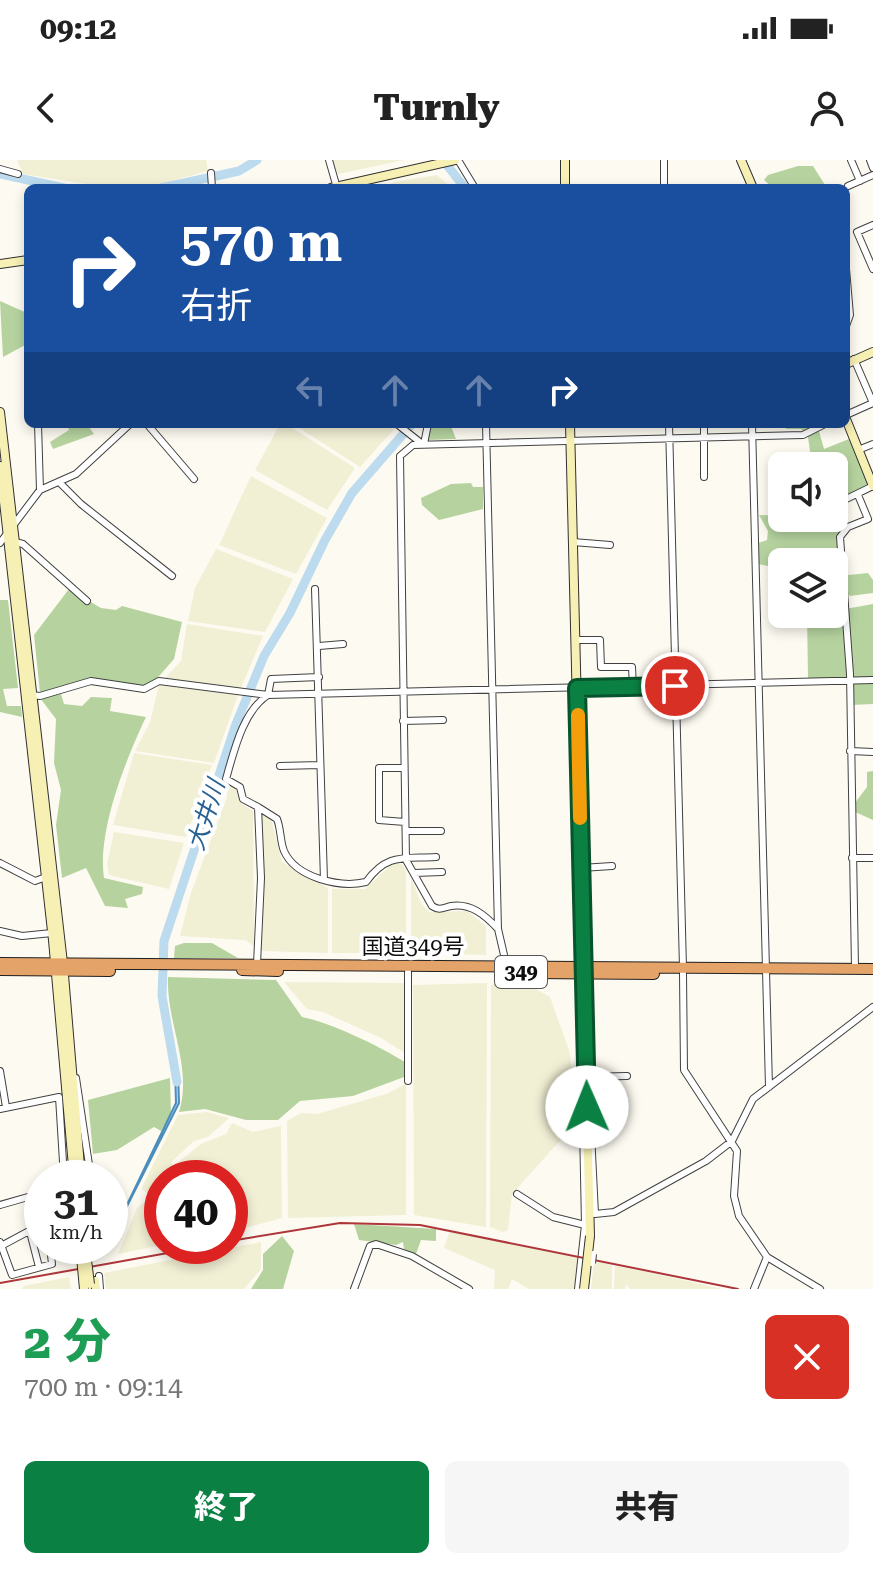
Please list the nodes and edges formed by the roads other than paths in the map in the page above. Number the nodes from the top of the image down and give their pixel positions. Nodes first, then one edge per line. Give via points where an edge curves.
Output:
1 (329, 160) edge
2 (454, 160) edge
3 (565, 160) edge
4 (664, 160) edge
5 (741, 160) edge
6 (851, 160) edge
7 (870, 160) edge
8 (873, 168) edge
9 (0, 169) edge
10 (18, 174) dead end
11 (873, 175) edge
12 (860, 181) junction
13 (334, 184) edge
14 (348, 184) edge
15 (472, 184) edge
16 (565, 184) edge
17 (664, 184) edge
18 (749, 184) edge
19 (850, 185) edge
20 (873, 225) edge
21 (24, 261) edge
22 (0, 264) edge
23 (873, 267) edge
24 (873, 352) edge
25 (850, 362) edge
26 (873, 403) edge
27 (0, 412) edge
28 (850, 415) edge
29 (38, 428) edge
30 (126, 428) edge
31 (150, 428) edge
32 (402, 428) edge
33 (427, 428) edge
34 (486, 428) edge
35 (570, 428) edge
36 (669, 428) edge
37 (704, 428) edge
38 (752, 428) edge
39 (767, 428) edge
40 (782, 428) edge
41 (817, 428) edge
42 (850, 428) edge
43 (752, 435) junction
44 (767, 435) junction
45 (782, 435) junction
46 (703, 437) junction
47 (669, 438) junction
48 (571, 440) junction
49 (486, 443) junction
50 (424, 444) junction
51 (873, 444) edge
52 (858, 450) junction
53 (0, 466) edge
54 (704, 477) dead end
55 (194, 479) dead end
56 (60, 483) junction
57 (873, 486) edge
58 (40, 490) junction
59 (858, 495) junction
60 (848, 499) edge
61 (11, 530) junction
62 (15, 542) junction
63 (573, 542) junction
64 (0, 543) edge
65 (610, 545) dead end
66 (172, 576) dead end
67 (315, 589) dead end
68 (87, 601) dead end
69 (576, 640) junction
70 (343, 644) dead end
71 (319, 646) junction
72 (319, 677) junction
73 (873, 680) edge
74 (848, 681) junction
75 (758, 683) junction
76 (675, 686) junction
77 (633, 687) junction
78 (577, 688) junction
79 (494, 691) junction
80 (403, 693) junction
81 (29, 694) junction
82 (268, 695) junction
83 (319, 695) junction
84 (443, 720) dead end
85 (403, 721) junction
86 (850, 751) junction
87 (873, 752) edge
88 (320, 765) junction
89 (280, 766) dead end
90 (404, 768) junction
91 (258, 807) junction
92 (405, 822) junction
93 (406, 831) junction
94 (441, 831) dead end
95 (436, 857) dead end
96 (852, 858) junction
97 (873, 858) edge
98 (406, 860) junction
99 (0, 863) edge
100 (612, 866) dead end
101 (581, 868) junction
102 (442, 872) dead end
103 (414, 873) junction
104 (46, 877) junction
105 (324, 880) junction
106 (498, 929) junction
107 (0, 931) edge
108 (52, 933) junction
109 (0, 963) edge
110 (257, 964) junction
111 (60, 967) junction
112 (170, 967) junction
113 (855, 968) junction
114 (508, 969) junction
115 (873, 969) edge
116 (0, 970) edge
117 (586, 970) junction
118 (683, 970) junction
119 (766, 970) junction
120 (408, 972) junction
121 (873, 975) edge
122 (873, 1007) edge
123 (72, 1063) junction
124 (0, 1071) edge
125 (627, 1076) dead end
126 (586, 1077) junction
127 (408, 1081) dead end
128 (769, 1087) junction
129 (66, 1088) junction
130 (59, 1097) junction
131 (3, 1108) edge
132 (585, 1127) junction
133 (732, 1141) junction
134 (63, 1160) edge
135 (72, 1160) edge
136 (80, 1160) edge
137 (88, 1160) edge
138 (0, 1194) edge
139 (517, 1194) dead end
140 (24, 1198) edge
141 (2, 1205) edge
142 (585, 1225) junction
143 (24, 1234) edge
144 (1, 1244) edge
145 (593, 1254) dead end
146 (767, 1257) junction
147 (3, 1260) edge
148 (592, 1263) dead end
149 (38, 1264) edge
150 (52, 1264) edge
151 (80, 1264) edge
152 (91, 1264) edge
153 (39, 1267) junction
154 (99, 1276) dead end
155 (355, 1286) edge
156 (81, 1289) edge
157 (96, 1289) edge
158 (366, 1289) edge
159 (469, 1289) edge
160 (581, 1289) edge
161 (754, 1289) edge
162 (820, 1289) edge

1 - 13 street
2 - 14 street
2 - 15 street
3 - 16 street
4 - 17 street
5 - 18 street
6 - 12 street
7 - 8 street
9 - 10 street
11 - 12 street
12 - 19 street
20 - 23 street via 857,232
21 - 22 street
24 - 25 street
25 - 26 street
26 - 28 street
27 - 61 street
29 - 58 street
30 - 56 street
31 - 55 street
32 - 50 street
33 - 50 street
34 - 49 street
35 - 48 street
36 - 47 street
37 - 46 street
38 - 43 street
39 - 44 street
40 - 45 street
41 - 45 street via 803,435
42 - 52 street
43 - 44 street
43 - 46 street
43 - 75 street
44 - 45 street
46 - 47 street
46 - 54 street
47 - 48 street
47 - 76 street
48 - 49 street
48 - 63 street
49 - 50 street
49 - 79 street
50 - 80 street via 407,448 398,463
51 - 52 street
52 - 57 street
53 - 61 street
56 - 58 street
56 - 66 street
57 - 59 street
58 - 61 street
59 - 60 street
59 - 74 street via 868,519 848,527 840,537
61 - 62 street
61 - 64 street
61 - 81 street
62 - 68 street
62 - 81 street
63 - 65 street
63 - 69 street
67 - 71 street
69 - 77 street via 600,640 601,667 632,667
69 - 78 street
70 - 71 street
71 - 72 street
72 - 82 street via 271,679
72 - 83 street
73 - 74 street
74 - 75 street
74 - 86 street
75 - 76 street
75 - 119 street
76 - 77 street
76 - 118 street
77 - 78 street
78 - 79 street
78 - 101 street
79 - 80 street
79 - 106 street
80 - 83 street
80 - 85 street
81 - 82 street via 91,681 144,689 159,681
81 - 104 street
81 - 111 street
82 - 83 street
82 - 91 street via 257,702 244,727 226,779
83 - 88 street
84 - 85 street
85 - 90 street
86 - 87 street
86 - 96 street
88 - 89 street
88 - 105 street
90 - 92 street
90 - 92 street via 379,768 378,796 381,823
91 - 105 street via 277,819 291,862
91 - 110 street
92 - 93 street
93 - 94 street
93 - 98 street
95 - 98 street
96 - 97 street
96 - 113 street
98 - 103 street
98 - 105 street via 383,862 366,882
99 - 104 street via 35,881
100 - 101 street
101 - 117 street
102 - 103 street
103 - 106 street via 432,906 478,911
104 - 108 street
106 - 114 street
107 - 108 street via 22,936
108 - 111 street
109 - 111 highway, 国道349号 / 349
110 - 112 highway, 国道349号 / 349
110 - 114 highway, 国道349号 / 349
111 - 112 highway, 国道349号 / 349
111 - 116 highway, 国道349号 / 349
111 - 123 street
111 - 129 street
112 - 120 highway, 国道349号 / 349
113 - 115 highway, 国道349号 / 349
113 - 119 highway, 国道349号 / 349
114 - 117 highway, 国道349号 / 349
114 - 120 highway, 国道349号 / 349
117 - 118 highway, 国道349号 / 349
117 - 126 street
118 - 119 highway, 国道349号 / 349
118 - 133 street via 684,1070
119 - 121 highway, 国道349号 / 349
119 - 128 street
120 - 127 street
122 - 128 street
123 - 136 street
123 - 137 street
124 - 131 street
125 - 126 street
126 - 132 street
128 - 133 street via 753,1099
129 - 130 street
129 - 135 street
130 - 131 street
130 - 134 street
132 - 133 street via 591,1133 595,1214 614,1212 663,1186
132 - 142 street
132 - 160 street, bridge via 590,1236
133 - 146 street via 738,1161 736,1205
138 - 141 street
139 - 142 street via 553,1217
140 - 141 street
142 - 160 street
143 - 144 street
144 - 147 street
145 - 148 street, bridge
146 - 161 street
146 - 162 street
147 - 153 street via 12,1275
149 - 153 street
150 - 153 street
151 - 156 street, bridge
152 - 157 street, bridge
154 - 157 street
155 - 158 street
155 - 159 street via 370,1246 376,1244 412,1256

